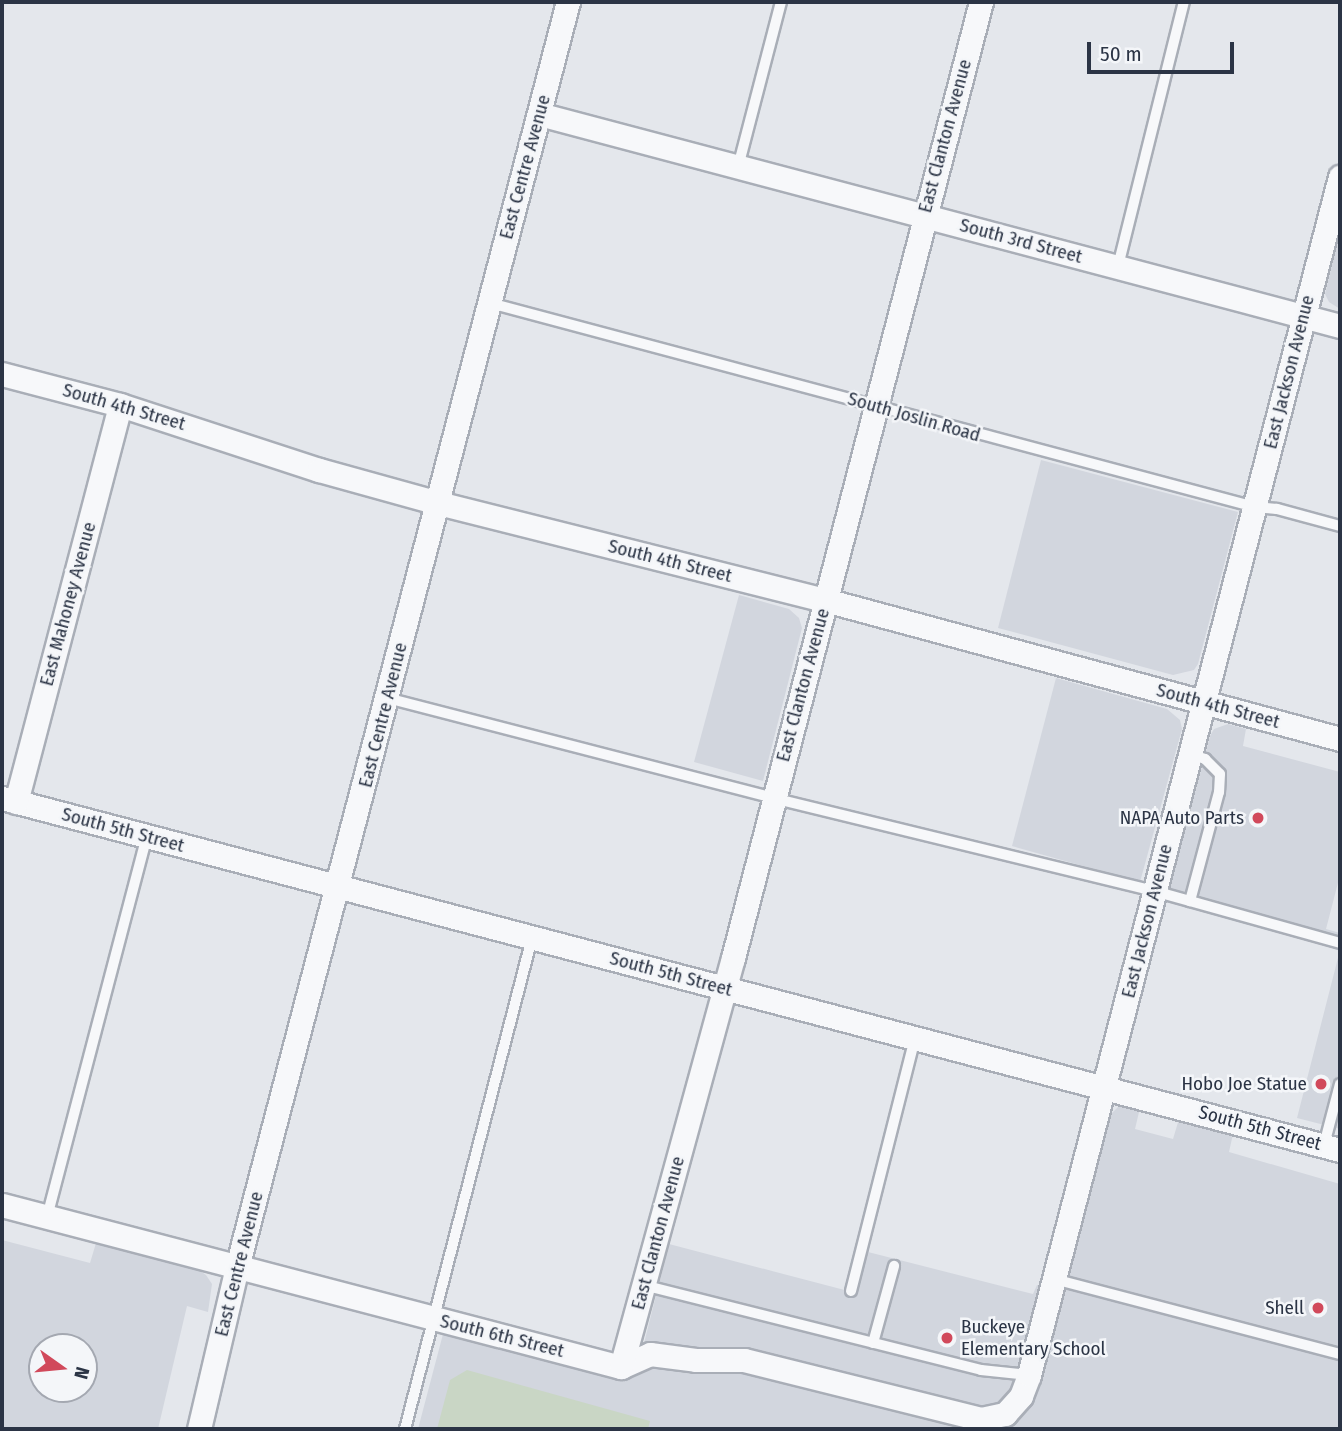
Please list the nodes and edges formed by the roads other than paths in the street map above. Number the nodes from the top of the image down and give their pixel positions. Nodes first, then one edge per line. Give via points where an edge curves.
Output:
1 (568, 2) edge
2 (781, 2) edge
3 (981, 2) edge
4 (1185, 2) edge
5 (539, 114) junction
6 (738, 167) junction
7 (1340, 177) edge
8 (923, 216) junction
9 (1118, 266) junction
10 (489, 303) junction
11 (1303, 316) junction
12 (1340, 326) edge
13 (2, 374) edge
14 (120, 405) junction
15 (874, 407) junction
16 (438, 503) junction
17 (1255, 508) junction
18 (1340, 526) edge
19 (825, 600) junction
20 (387, 698) junction
21 (1203, 702) junction
22 (1340, 739) edge
23 (1189, 754) junction
24 (773, 798) junction
25 (9, 800) edge
26 (147, 837) junction
27 (338, 888) junction
28 (1154, 891) junction
29 (1190, 901) junction
30 (532, 938) junction
31 (1340, 943) edge
32 (725, 989) junction
33 (915, 1038) junction
34 (1340, 1084) edge
35 (1105, 1087) junction
36 (1332, 1148) edge
37 (2, 1205) edge
38 (47, 1217) junction
39 (894, 1266) dead end
40 (237, 1268) junction
41 (1054, 1279) junction
42 (643, 1285) junction
43 (851, 1291) dead end
44 (433, 1319) junction
45 (873, 1343) junction
46 (1340, 1354) edge
47 (621, 1367) junction
48 (1029, 1375) junction
49 (199, 1429) edge
50 (405, 1429) edge

1 - 5 street, East Centre Avenue
2 - 6 lane
3 - 8 street, East Clanton Avenue
4 - 9 lane
5 - 6 street, South 3rd Street
5 - 10 street, East Centre Avenue
6 - 8 street, South 3rd Street
7 - 11 street, East Jackson Avenue
8 - 9 street, South 3rd Street
8 - 15 street, East Clanton Avenue
9 - 11 street, South 3rd Street
10 - 15 lane, South Joslin Road
10 - 16 street, East Centre Avenue
11 - 12 street, South 3rd Street
11 - 17 street, East Jackson Avenue
13 - 14 street, South 4th Street
14 - 16 street, South 4th Street via 319,470
14 - 25 street, East Mahoney Avenue
15 - 17 lane, South Joslin Road
15 - 19 street, East Clanton Avenue
16 - 19 street, South 4th Street
16 - 20 street, East Centre Avenue
17 - 18 lane, South Joslin Road via 1277,509
17 - 21 street, East Jackson Avenue
19 - 21 street, South 4th Street
19 - 24 street, East Clanton Avenue
20 - 24 lane
20 - 27 street, East Centre Avenue
21 - 22 street, South 4th Street
21 - 23 street, East Jackson Avenue
23 - 28 street, East Jackson Avenue
23 - 29 lane via 1205,759 1220,774
24 - 28 lane
24 - 32 street, East Clanton Avenue
25 - 26 street, South 5th Street
26 - 27 street, South 5th Street
26 - 38 lane
27 - 30 street, South 5th Street
27 - 40 street, East Centre Avenue
28 - 29 lane
28 - 35 street, East Jackson Avenue
29 - 31 lane
30 - 32 street, South 5th Street
30 - 44 lane
32 - 33 street, South 5th Street
32 - 42 street, East Clanton Avenue
33 - 35 street, South 5th Street
33 - 43 lane
34 - 36 lane
35 - 36 street, South 5th Street
35 - 41 street, East Jackson Avenue
37 - 38 street, South 6th Street
38 - 40 street, South 6th Street
39 - 45 lane
40 - 44 street, South 6th Street
40 - 49 street, East Centre Avenue
41 - 46 lane
41 - 48 street, East Jackson Avenue
42 - 45 lane
42 - 47 street, East Clanton Avenue
44 - 47 street, South 6th Street
44 - 50 lane
45 - 48 lane via 981,1370
47 - 48 street, East Jackson Avenue via 650,1354 744,1360 981,1419 1005,1414 1021,1396

